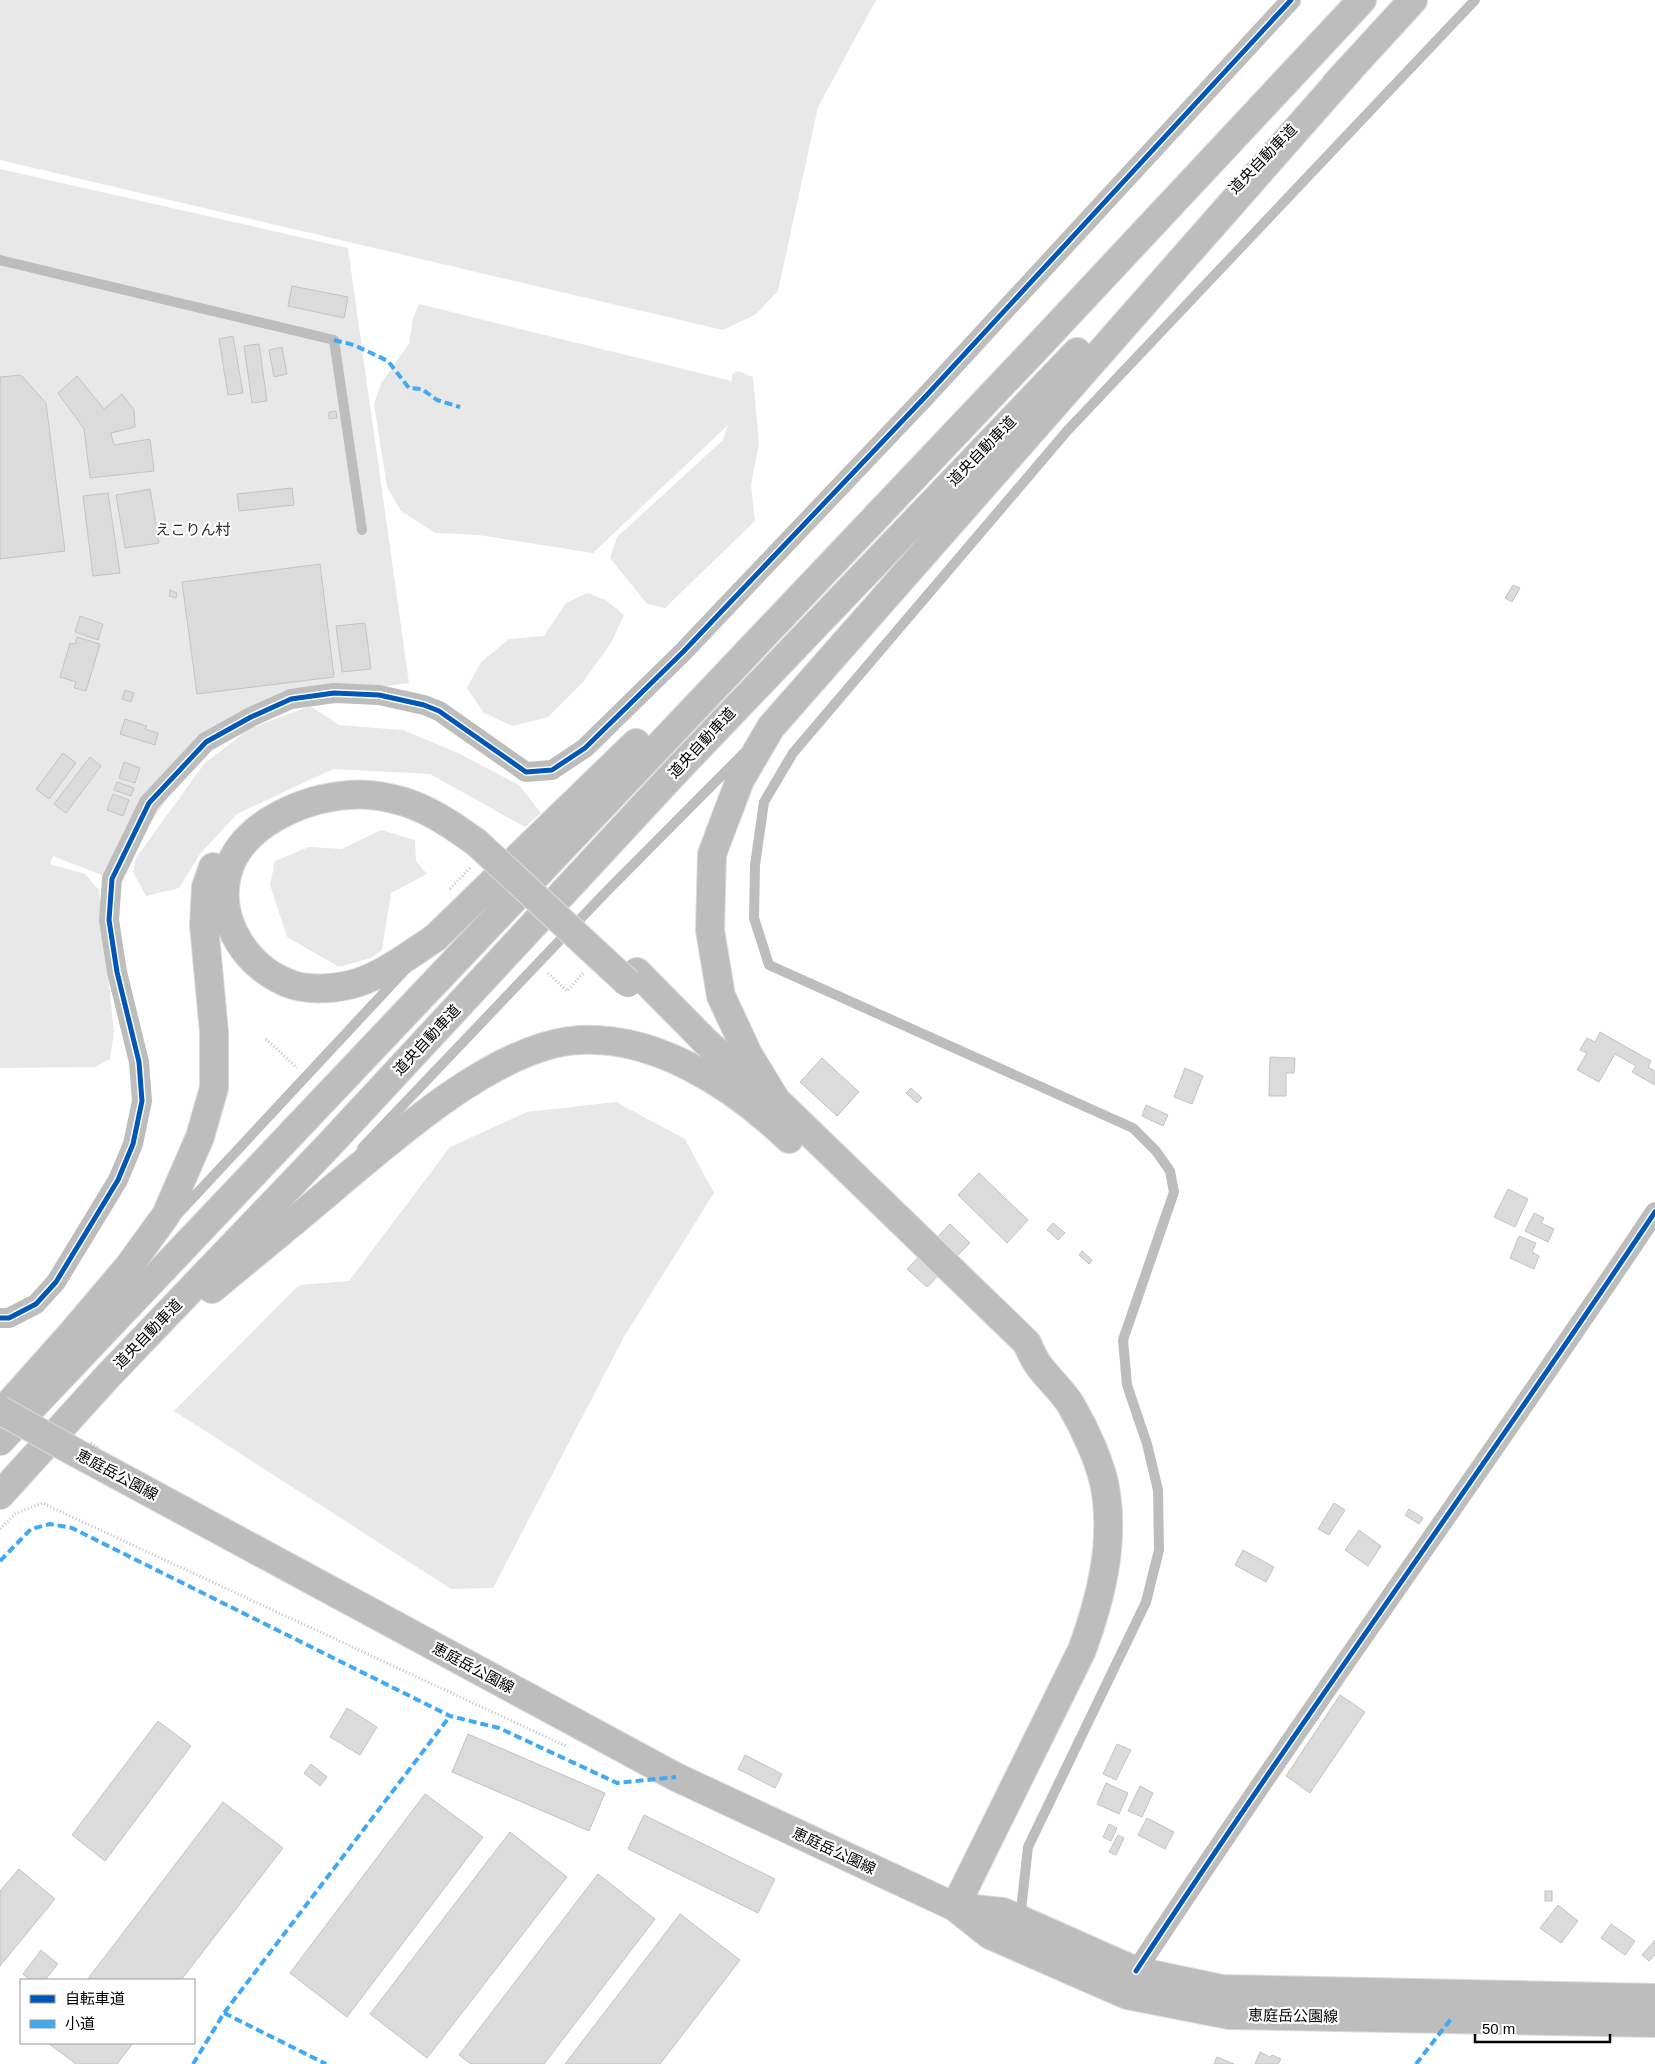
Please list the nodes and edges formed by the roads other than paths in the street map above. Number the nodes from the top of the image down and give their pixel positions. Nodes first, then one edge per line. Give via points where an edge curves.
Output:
1 (1291, 0) edge
2 (1362, 0) edge
3 (1413, 0) edge
4 (1475, 0) edge
5 (1349, 70) junction
6 (0, 260) edge
7 (1041, 343) junction
8 (362, 530) dead end
9 (770, 727) junction
10 (479, 848) junction
11 (435, 938) junction
12 (769, 1107) junction
13 (1655, 1212) edge
14 (281, 1232) junction
15 (129, 1266) junction
16 (0, 1318) edge
17 (108, 1376) junction
18 (0, 1410) edge
19 (0, 1414) edge
20 (0, 1441) edge
21 (0, 1495) edge
22 (955, 1908) junction
23 (1020, 1920) junction
24 (1136, 1971) junction
25 (1655, 1998) edge
26 (1655, 2022) edge

1 - 16 street via 884,439 683,652 586,748 552,770 526,772 424,705 379,695 334,693 291,699 206,742 149,803 112,879 109,920 117,972 139,1062 142,1101 133,1144 118,1180 56,1282 36,1304 9,1318
2 - 7 main road, 道央自動車道
3 - 5 main road, 道央自動車道
4 - 23 lane via 1067,431 793,753 764,802 755,865 754,918 769,965 1133,1128 1170,1171 1174,1192 1123,1340 1127,1385 1158,1490 1159,1550 1146,1602 1028,1847
5 - 9 main road
5 - 17 main road, 道央自動車道 via 809,630 330,1144
6 - 8 lane via 334,340
7 - 11 main road
7 - 20 main road, 道央自動車道
9 - 12 main road via 740,780 712,854 710,930 722,996
9 - 14 lane via 606,892
10 - 11 main road via 442,818 405,802 350,794 292,808 270,821 249,838 227,874 224,897 228,920 237,939 249,956 267,972 293,985 312,988 349,985 387,968
10 - 12 main road, bridge via 632,978
10 - 15 main road via 446,805 400,784 361,778 327,781 303,788 257,812 237,829 216,858 206,887 204,925 214,1032 214,1088 200,1137 166,1215
11 - 15 lane
12 - 14 main road via 725,1088 681,1062 639,1046 601,1040 568,1041 500,1065 469,1084 396,1136
12 - 22 main road via 1026,1343 1037,1363 1070,1404 1094,1452 1106,1493 1108,1539 1104,1579 1082,1650
13 - 24 street
14 - 17 main road
15 - 19 main road
17 - 21 main road, 道央自動車道
18 - 22 main road, 恵庭岳公園線, bridge via 676,1778
22 - 23 main road, 恵庭岳公園線 via 1003,1912
22 - 26 main road, 恵庭岳公園線 via 990,1935 1127,1995 1229,2015
23 - 24 main road, 恵庭岳公園線
24 - 25 main road, 恵庭岳公園線 via 1222,1989

